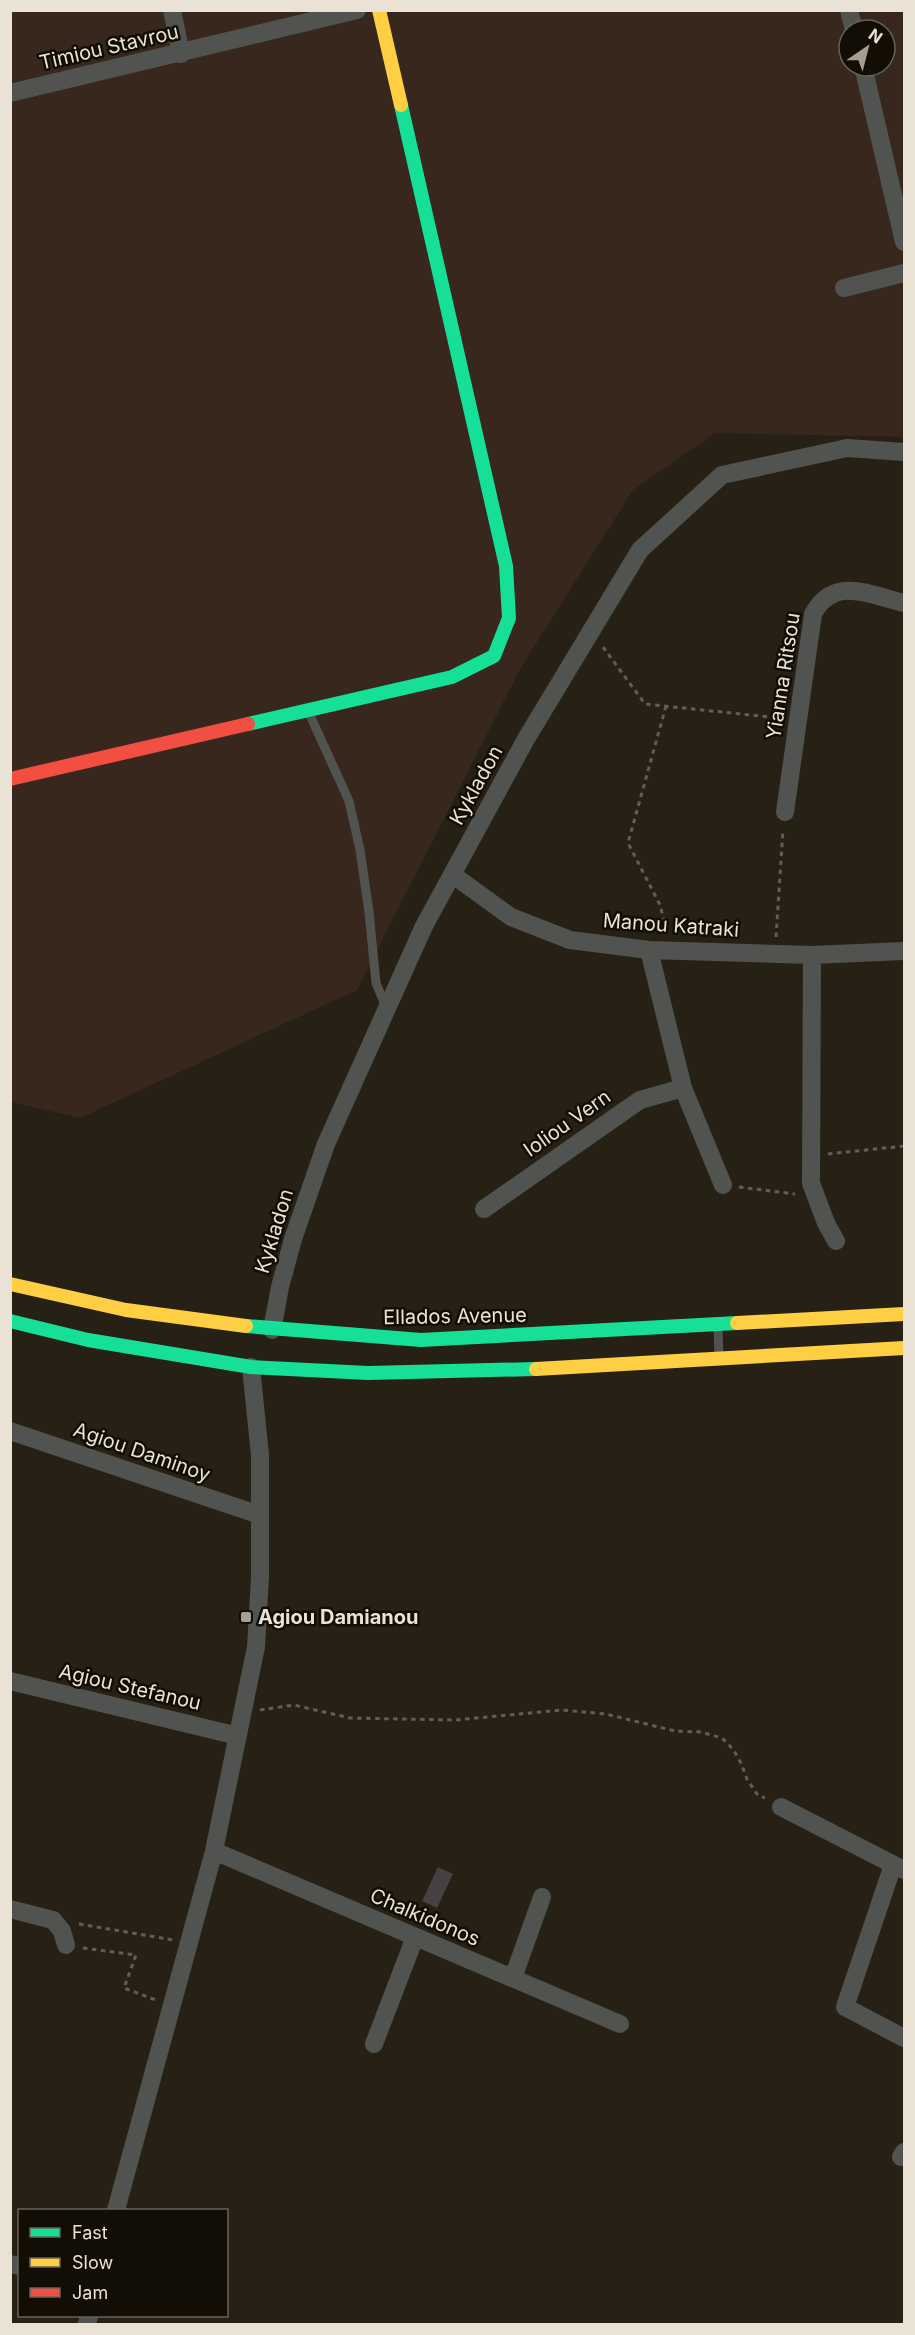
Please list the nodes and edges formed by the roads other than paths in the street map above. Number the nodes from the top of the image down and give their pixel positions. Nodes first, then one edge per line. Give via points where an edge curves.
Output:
1 (172, 10) edge
2 (357, 10) edge
3 (379, 10) edge
4 (181, 54) junction
5 (866, 78) edge
6 (10, 93) edge
7 (904, 242) edge
8 (904, 273) edge
9 (844, 288) dead end
10 (904, 452) edge
11 (904, 603) edge
12 (308, 710) junction
13 (10, 779) edge
14 (784, 812) road end
15 (453, 874) junction
16 (649, 950) junction
17 (904, 951) edge
18 (812, 955) junction
19 (387, 1010) junction
20 (683, 1088) junction
21 (723, 1185) road end
22 (484, 1209) dead end
23 (836, 1241) dead end
24 (10, 1284) edge
25 (904, 1314) edge
26 (10, 1321) edge
27 (717, 1324) junction
28 (272, 1330) junction
29 (904, 1348) edge
30 (719, 1359) junction
31 (251, 1367) junction
32 (10, 1431) edge
33 (260, 1515) junction
34 (10, 1681) edge
35 (238, 1736) junction
36 (781, 1807) road end
37 (213, 1851) junction
38 (899, 1868) edge
39 (542, 1897) dead end
40 (10, 1909) edge
41 (415, 1937) junction
42 (66, 1945) road end
43 (513, 1978) junction
44 (620, 2024) dead end
45 (904, 2038) edge
46 (374, 2044) dead end
47 (117, 2209) edge

1 - 4 street
2 - 4 street, Timiou Stavrou
3 - 12 main road via 506,566 509,618 494,656 452,677
4 - 6 street, Timiou Stavrou
5 - 7 street
8 - 9 street
10 - 15 street, Kykladon via 847,448 722,475 640,550 526,739
11 - 14 street, Yianna Ritsou via 851,590 837,591 819,603 813,614
12 - 13 main road
12 - 19 lane via 349,801 368,902 376,983
15 - 16 street, Manou Katraki via 511,917 531,925 570,940
15 - 19 street, Kykladon via 424,926
16 - 18 street, Manou Katraki
16 - 20 street
17 - 18 street, Manou Katraki
18 - 23 street via 811,1183
19 - 28 street, Kykladon via 326,1144 293,1239
20 - 21 street
20 - 22 street, Ioliou Vern via 640,1100
24 - 28 main road, Ellados Avenue via 126,1310
25 - 27 main road, Ellados Avenue
26 - 31 main road via 88,1340
27 - 28 main road, Ellados Avenue via 421,1340
27 - 30 lane
29 - 30 main road
30 - 31 main road via 368,1373
31 - 33 street via 260,1455
32 - 33 street, Agiou Daminoy
33 - 35 street via 256,1647
34 - 35 street, Agiou Stefanou
35 - 37 street
36 - 38 street
37 - 41 street, Chalkidonos
37 - 47 street
38 - 45 street via 845,2007
39 - 43 street
40 - 42 street via 54,1920
41 - 43 street, Chalkidonos
41 - 46 street
43 - 44 street, Chalkidonos

